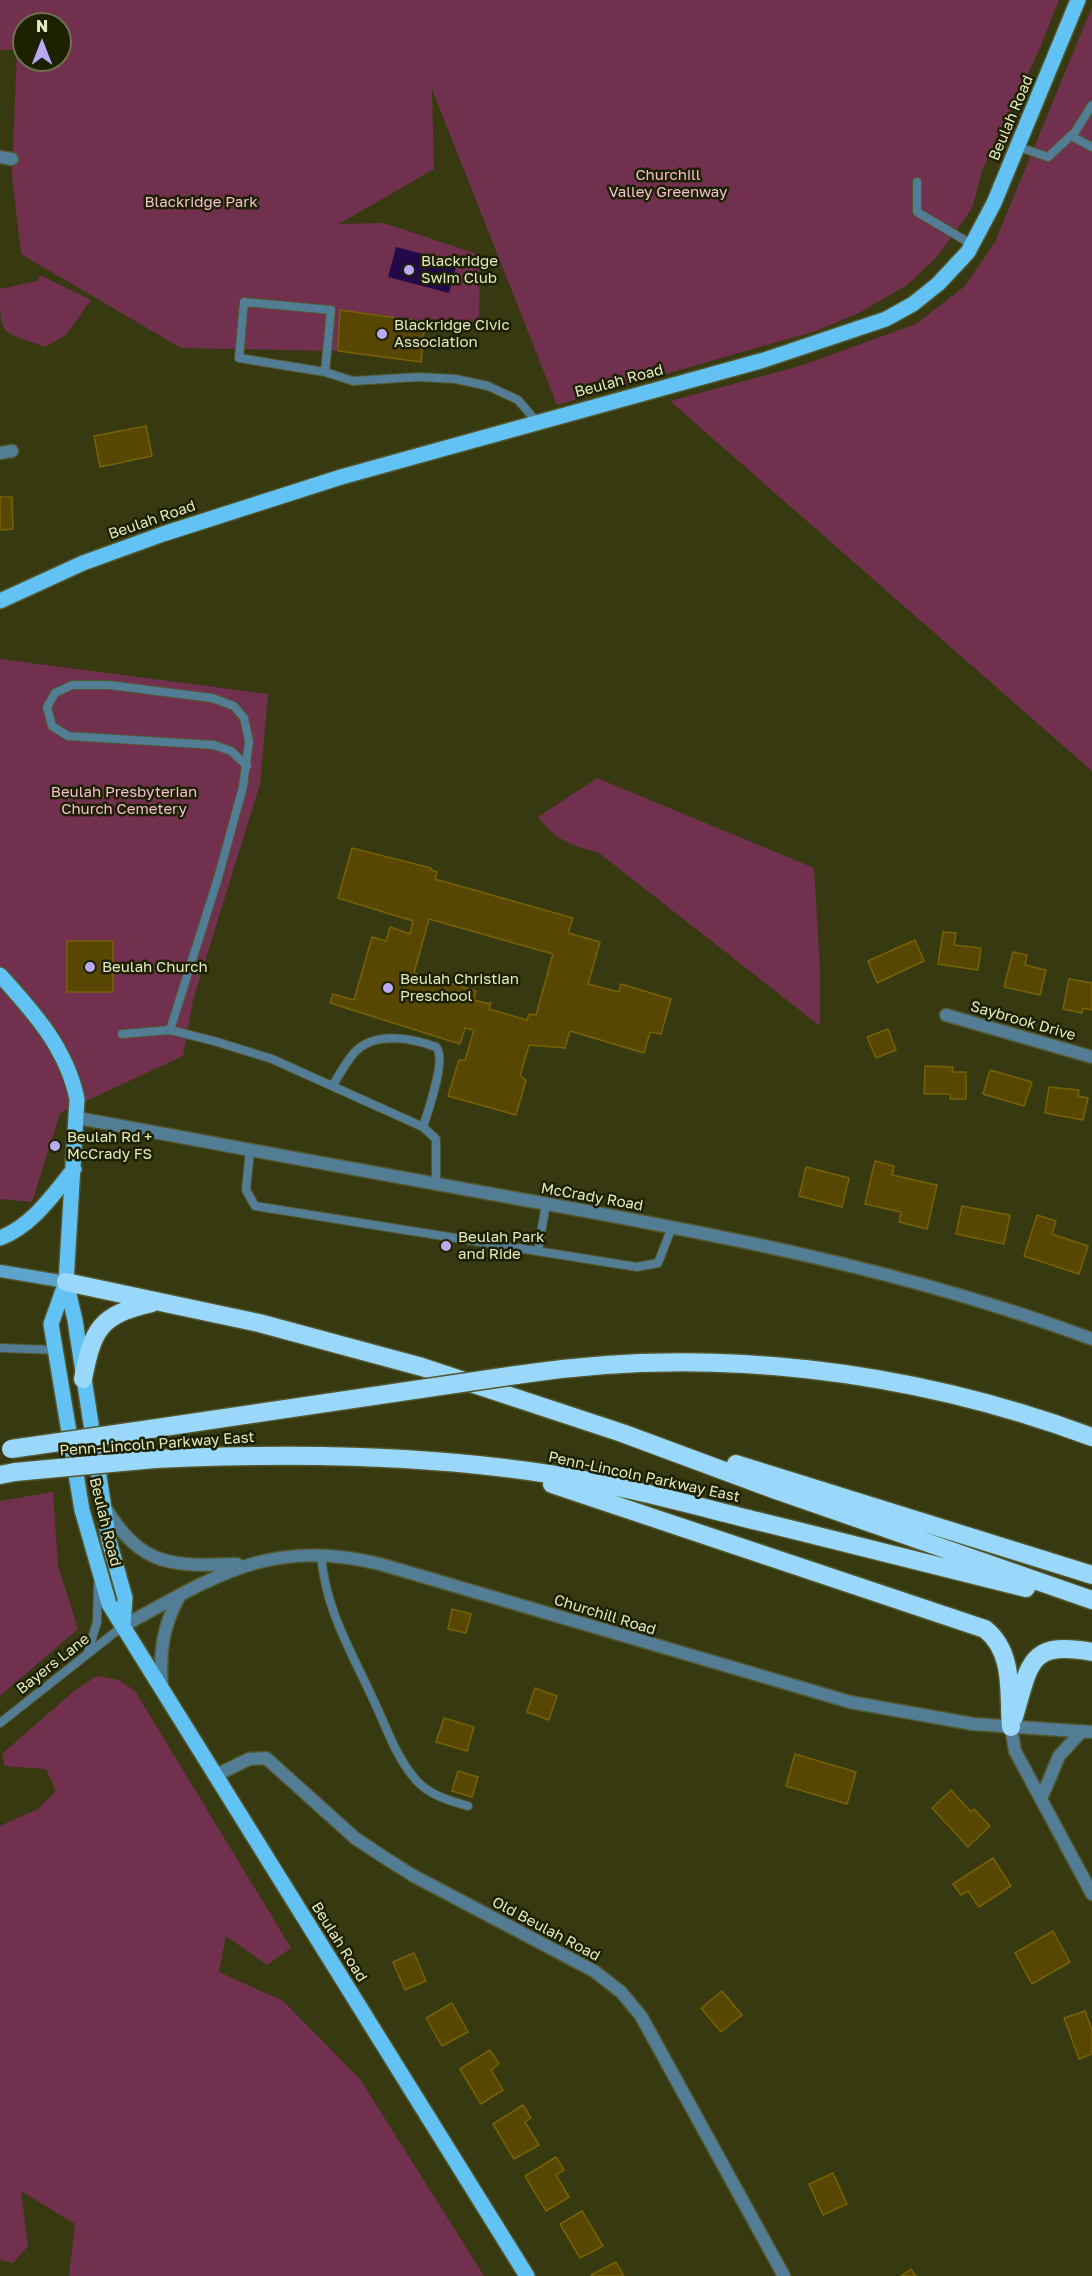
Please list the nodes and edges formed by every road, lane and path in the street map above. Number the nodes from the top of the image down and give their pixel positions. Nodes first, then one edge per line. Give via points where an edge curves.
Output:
1 (1078, 0) edge
2 (1092, 105) edge
3 (1071, 135) junction
4 (1019, 147) junction
5 (1092, 147) edge
6 (916, 182) dead end
7 (973, 245) junction
8 (325, 372) junction
9 (537, 422) junction
10 (0, 601) edge
11 (247, 766) junction
12 (0, 975) edge
13 (946, 1015) dead end
14 (170, 1030) junction
15 (122, 1034) dead end
16 (1092, 1057) edge
17 (333, 1085) junction
18 (78, 1118) junction
19 (423, 1127) junction
20 (250, 1150) junction
21 (74, 1169) junction
22 (436, 1184) junction
23 (546, 1204) junction
24 (672, 1227) junction
25 (0, 1238) edge
26 (538, 1251) junction
27 (0, 1271) edge
28 (66, 1282) junction
29 (159, 1301) junction
30 (1092, 1339) edge
31 (0, 1348) edge
32 (55, 1350) junction
33 (83, 1379) junction
34 (622, 1433) junction
35 (1092, 1437) edge
36 (6, 1450) edge
37 (504, 1468) junction
38 (7, 1473) edge
39 (104, 1505) junction
40 (321, 1554) junction
41 (247, 1564) junction
42 (98, 1571) junction
43 (1092, 1575) edge
44 (180, 1595) junction
45 (1092, 1600) edge
46 (1092, 1604) edge
47 (123, 1626) junction
48 (1092, 1652) edge
49 (88, 1654) junction
50 (163, 1694) junction
51 (0, 1723) edge
52 (1011, 1727) junction
53 (1087, 1731) edge
54 (214, 1776) junction
55 (1041, 1799) junction
56 (468, 1806) dead end
57 (1092, 1894) edge
58 (527, 2276) edge
59 (784, 2276) edge

1 - 4 main road, Beulah Road
2 - 3 lane
3 - 4 lane via 1048,157
3 - 5 lane
4 - 7 main road, Beulah Road
6 - 7 lane via 917,212
7 - 9 main road, Beulah Road via 938,284 886,319 764,360
8 - 8 lane via 331,310 244,302 239,358
8 - 9 lane via 353,381 418,377 488,386 518,400
9 - 10 main road, Beulah Road via 341,477 163,534 83,563
11 - 11 lane via 249,741 244,718 234,706 212,698 110,685 72,685 55,693 47,707 52,726 68,736 214,745 231,751
11 - 14 lane via 218,878
12 - 18 main road, Beulah Road via 57,1047 74,1088
13 - 16 street, Saybrook Drive
14 - 15 lane
14 - 17 lane via 272,1059
17 - 19 lane
17 - 19 lane via 362,1046 395,1038 414,1039 436,1047 441,1055 439,1068
18 - 20 street, McCrady Road
18 - 21 main road, Beulah Road
19 - 22 lane via 436,1139
20 - 22 street, McCrady Road
20 - 26 lane via 246,1190 255,1206
21 - 25 main road via 36,1215
21 - 28 main road, Beulah Road
22 - 23 street, McCrady Road
23 - 24 street, McCrady Road
23 - 26 lane
24 - 26 lane via 658,1263 637,1267
24 - 30 street, McCrady Road via 885,1273
27 - 28 main road
28 - 29 highway
28 - 32 main road, Beulah Road via 51,1324
28 - 33 main road, Beulah Road
29 - 33 highway via 119,1312 101,1324 92,1340
29 - 34 highway via 259,1323 422,1367
31 - 32 lane
32 - 42 main road, Beulah Road via 77,1488
33 - 39 main road, Beulah Road
34 - 43 highway via 778,1476
34 - 45 highway
35 - 36 highway, Penn-Lincoln Parkway East, bridge via 948,1393 868,1377 788,1367 648,1363 516,1375
37 - 38 highway, Penn-Lincoln Parkway East, bridge via 316,1455 155,1459
37 - 46 highway, Penn-Lincoln Parkway East via 642,1492
37 - 52 highway via 985,1629 1000,1644 1007,1664
39 - 41 street via 131,1543 161,1560 194,1565
39 - 47 main road, Beulah Road via 125,1598
40 - 41 street, Churchill Road via 290,1554
40 - 52 street, Churchill Road via 380,1564 850,1702 938,1719
40 - 56 lane via 323,1580 334,1619 397,1754 417,1782 445,1800
41 - 44 street, Churchill Road
42 - 47 main road, Beulah Road via 109,1604
42 - 49 lane via 96,1622
44 - 47 street, Churchill Road
44 - 50 street via 162,1641
47 - 49 lane, Bayers Lane
47 - 50 main road, Beulah Road
48 - 52 highway via 1058,1648 1040,1655 1024,1679
49 - 51 lane, Bayers Lane
50 - 54 main road, Beulah Road
52 - 53 street, Churchill Road
52 - 55 street via 1015,1751
53 - 55 street via 1059,1756
54 - 58 main road, Beulah Road
54 - 59 street, Old Beulah Road via 249,1759 266,1758 355,1838 382,1856 594,1971 621,1992 641,2016
55 - 57 street

